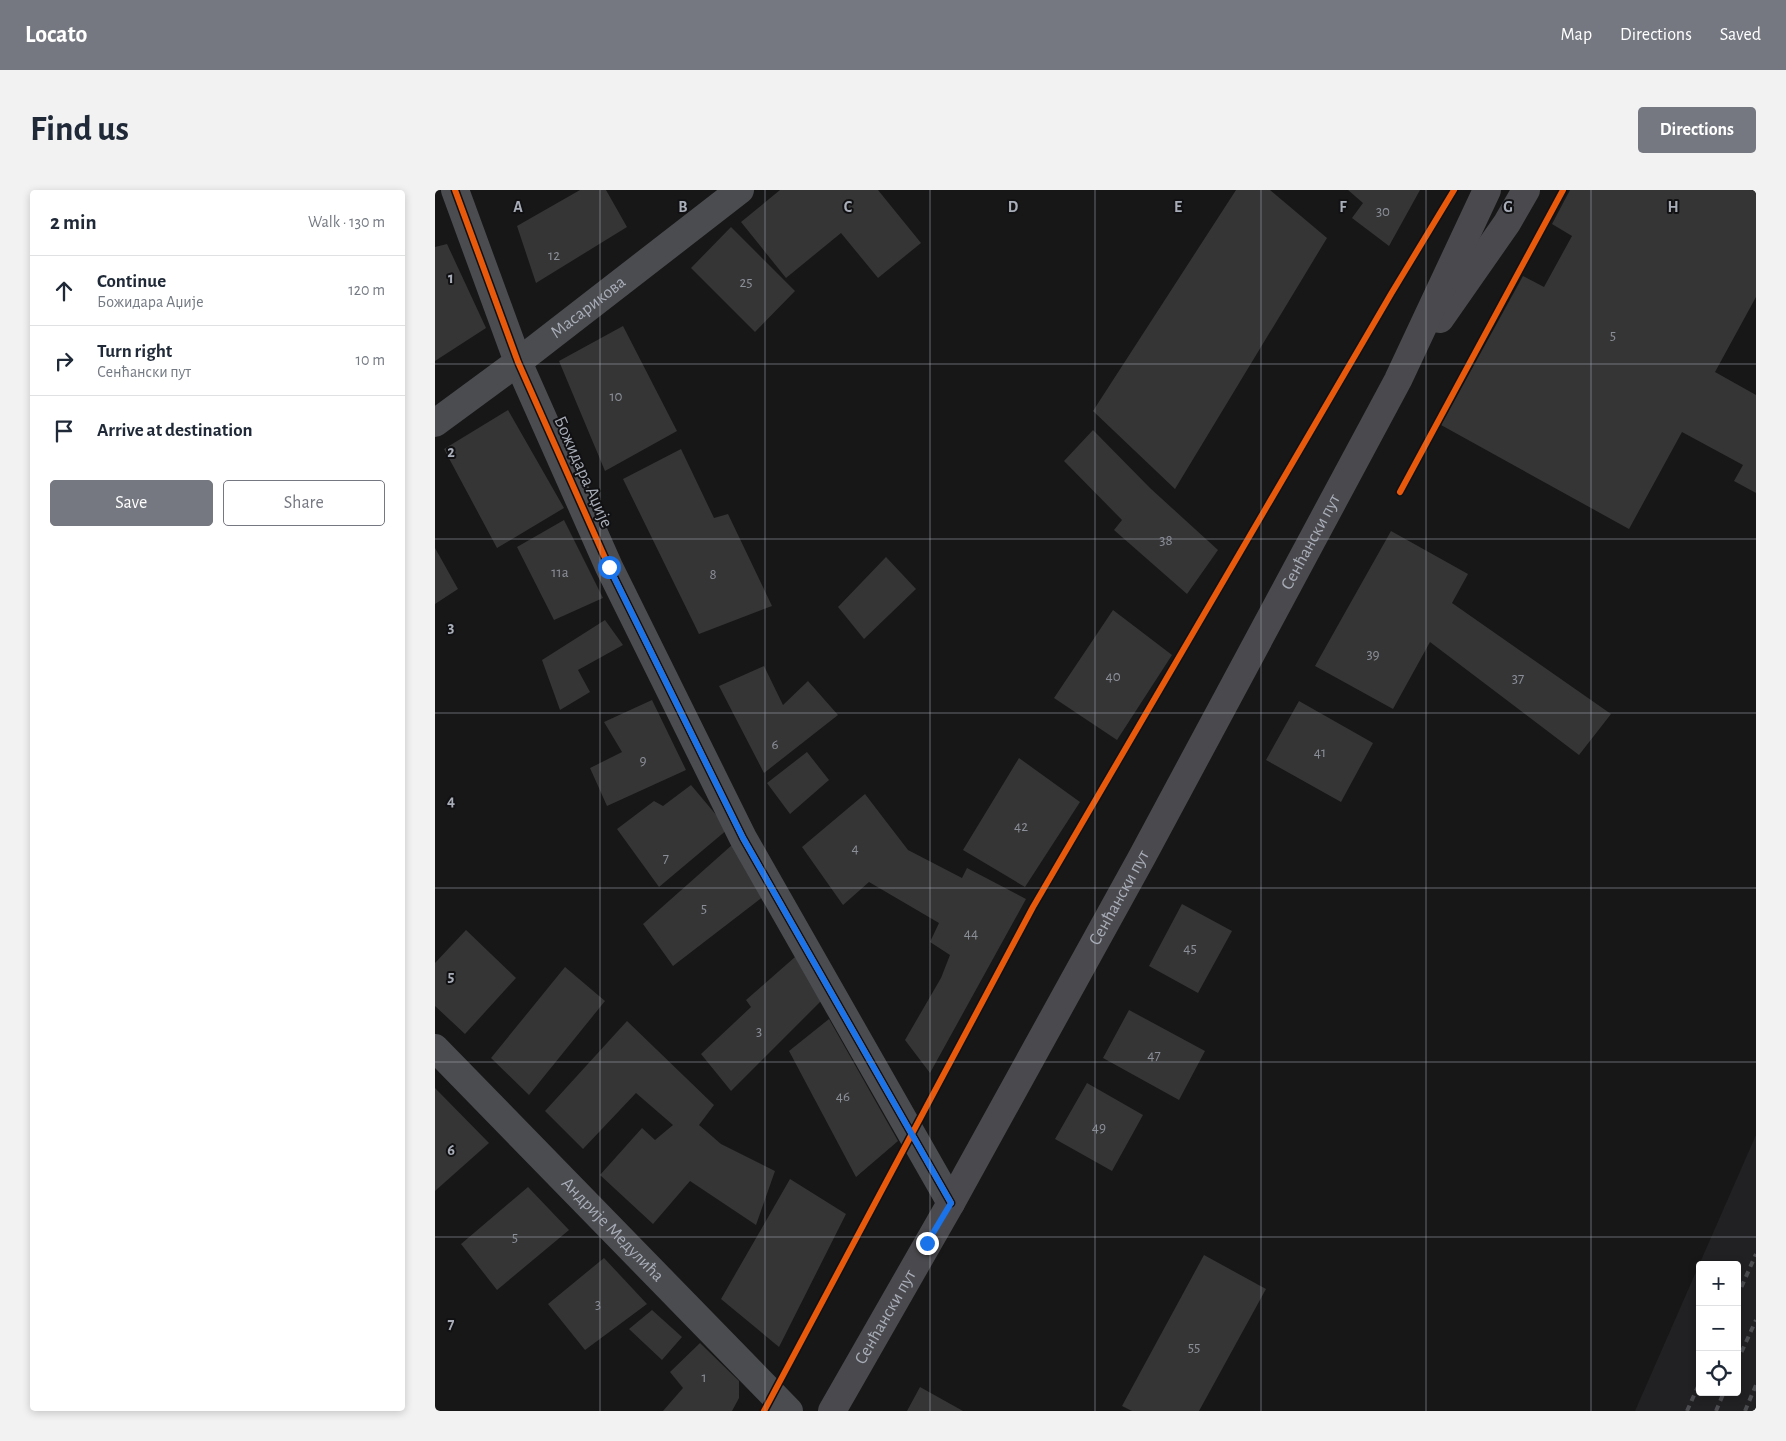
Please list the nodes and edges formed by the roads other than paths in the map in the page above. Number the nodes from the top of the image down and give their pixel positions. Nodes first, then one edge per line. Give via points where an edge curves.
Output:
1 (455, 190) edge
2 (741, 190) edge
3 (1487, 190) edge
4 (1527, 190) edge
5 (518, 362) junction
6 (1398, 380) junction
7 (435, 423) edge
8 (435, 1048) edge
9 (951, 1203) junction
10 (789, 1411) edge
11 (832, 1411) edge

1 - 5 street, Божидара Аџије
2 - 5 street, Масарикова
3 - 6 main road, Сенћански пут
4 - 6 main road, Сенћански пут
5 - 7 street, Масарикова
5 - 9 street, Божидара Аџије via 609,567 743,838
6 - 9 main road, Сенћански пут via 1142,857
8 - 10 street, Андрије Медулића
9 - 11 main road, Сенћански пут

